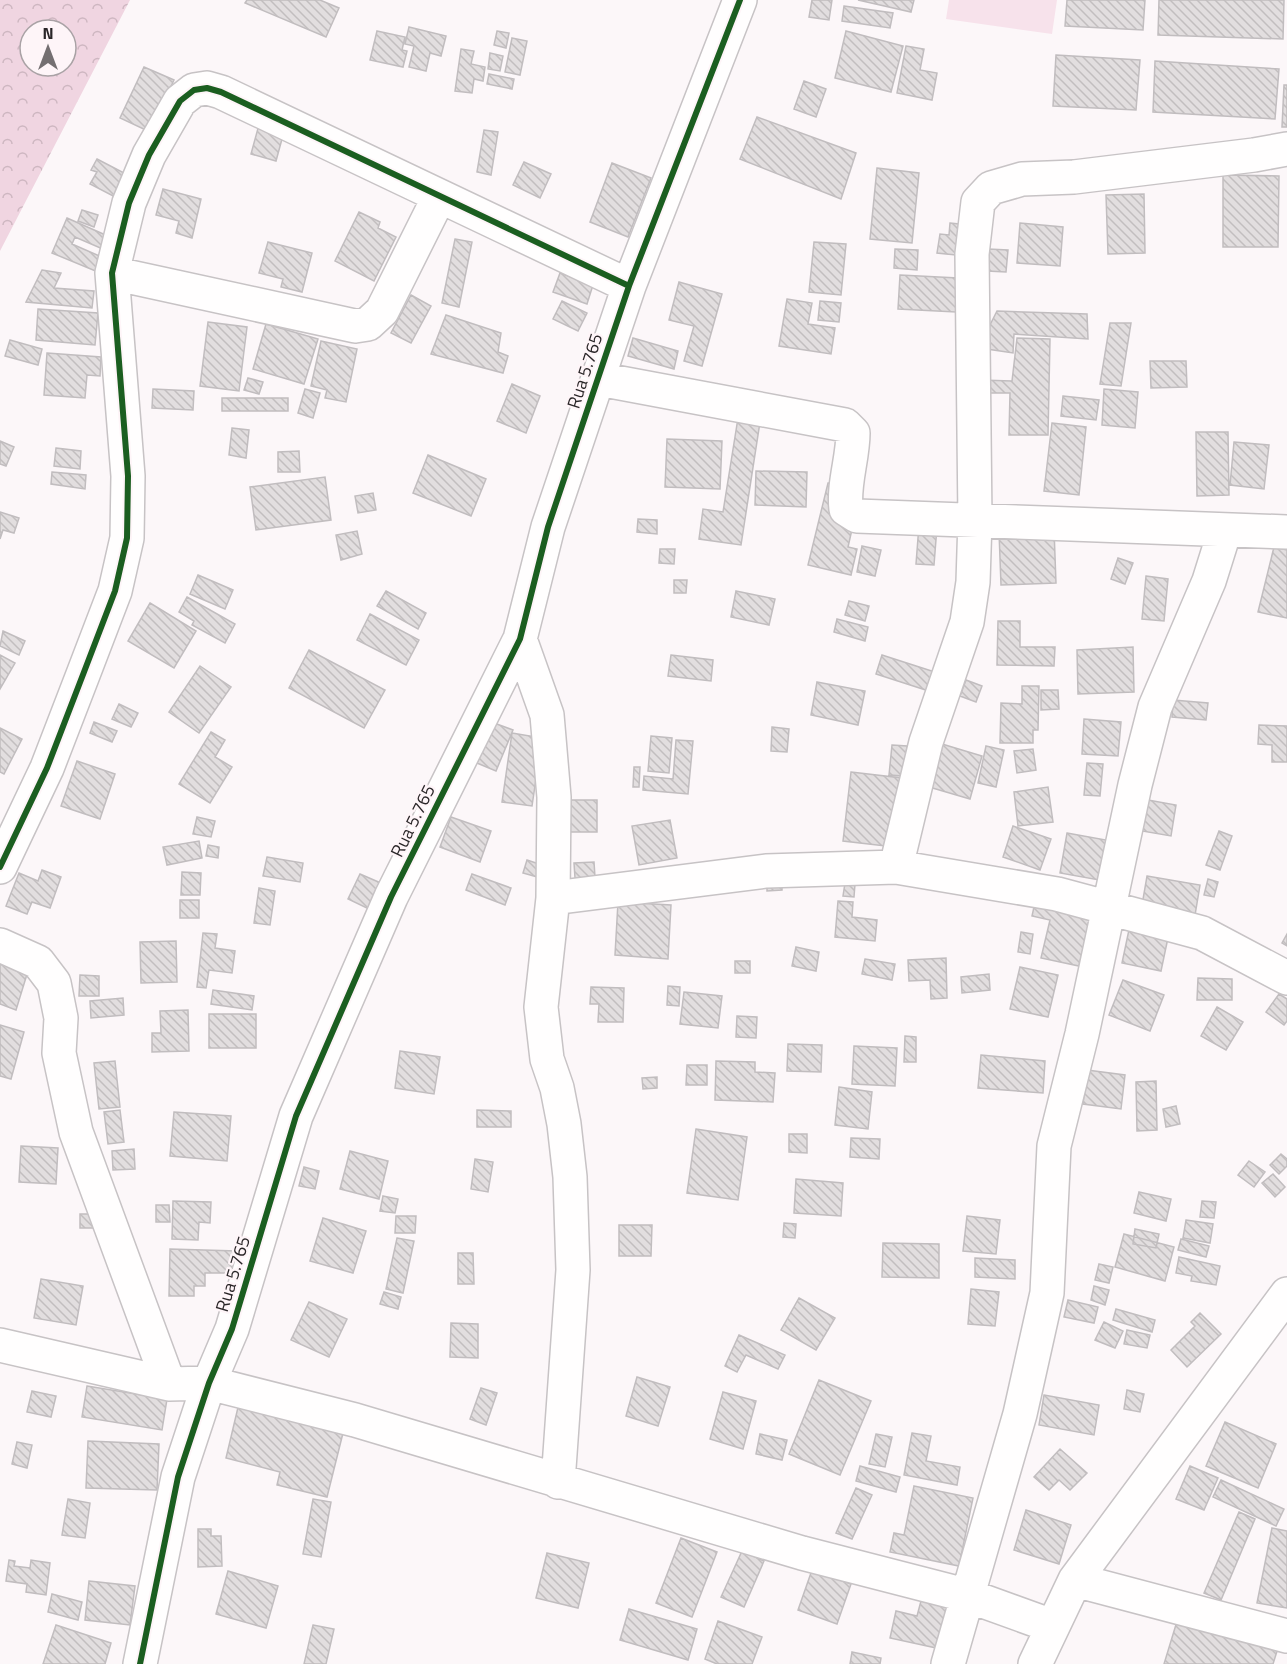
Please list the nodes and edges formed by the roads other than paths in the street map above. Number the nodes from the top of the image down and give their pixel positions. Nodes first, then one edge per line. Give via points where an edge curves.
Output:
1 (740, 0) edge
2 (1287, 149) edge
3 (440, 197) junction
4 (112, 273) junction
5 (629, 286) junction
6 (599, 379) junction
7 (975, 520) junction
8 (1225, 530) junction
9 (1287, 532) edge
10 (520, 639) junction
11 (0, 867) edge
12 (896, 867) junction
13 (553, 898) junction
14 (1110, 908) junction
15 (0, 945) edge
16 (1287, 978) edge
17 (1287, 1294) edge
18 (0, 1345) edge
19 (208, 1383) junction
20 (169, 1384) junction
21 (558, 1482) junction
22 (1075, 1580) junction
23 (969, 1596) junction
24 (1052, 1626) junction
25 (1287, 1636) edge
26 (140, 1664) edge
27 (948, 1664) edge
28 (1035, 1664) edge

1 - 5 street, Rua 5.765
2 - 7 street via 1074,177 1022,179 991,188 978,202 972,254
3 - 4 street via 382,311 369,324 355,326
3 - 4 street via 221,92 194,90 180,101 148,155 129,203
3 - 5 street
4 - 11 street via 128,476 127,537 115,591 84,672 47,768
5 - 6 street, Rua 5.765
6 - 7 street via 845,425 853,433 846,509 857,516
6 - 10 street, Rua 5.765 via 548,527
7 - 8 street
7 - 12 street via 967,622 926,742
8 - 9 street
8 - 14 street via 1209,581 1155,707
10 - 13 street via 547,715 554,797
10 - 19 street, Rua 5.765 via 391,897 296,1116 232,1329
12 - 13 street via 766,871
12 - 14 street via 1057,894
13 - 21 street via 541,1007 547,1059 564,1124 573,1260
14 - 16 street via 1202,933
14 - 23 street via 1054,1146 1047,1293 1020,1414
15 - 20 street via 38,962 54,983 62,1018 59,1053 76,1132
17 - 22 street
18 - 20 street
19 - 20 street
19 - 21 street via 412,1436
19 - 26 street, Rua 5.765 via 178,1477
21 - 23 street via 802,1553
22 - 24 street
22 - 25 street
23 - 24 street
23 - 27 street
24 - 28 street

